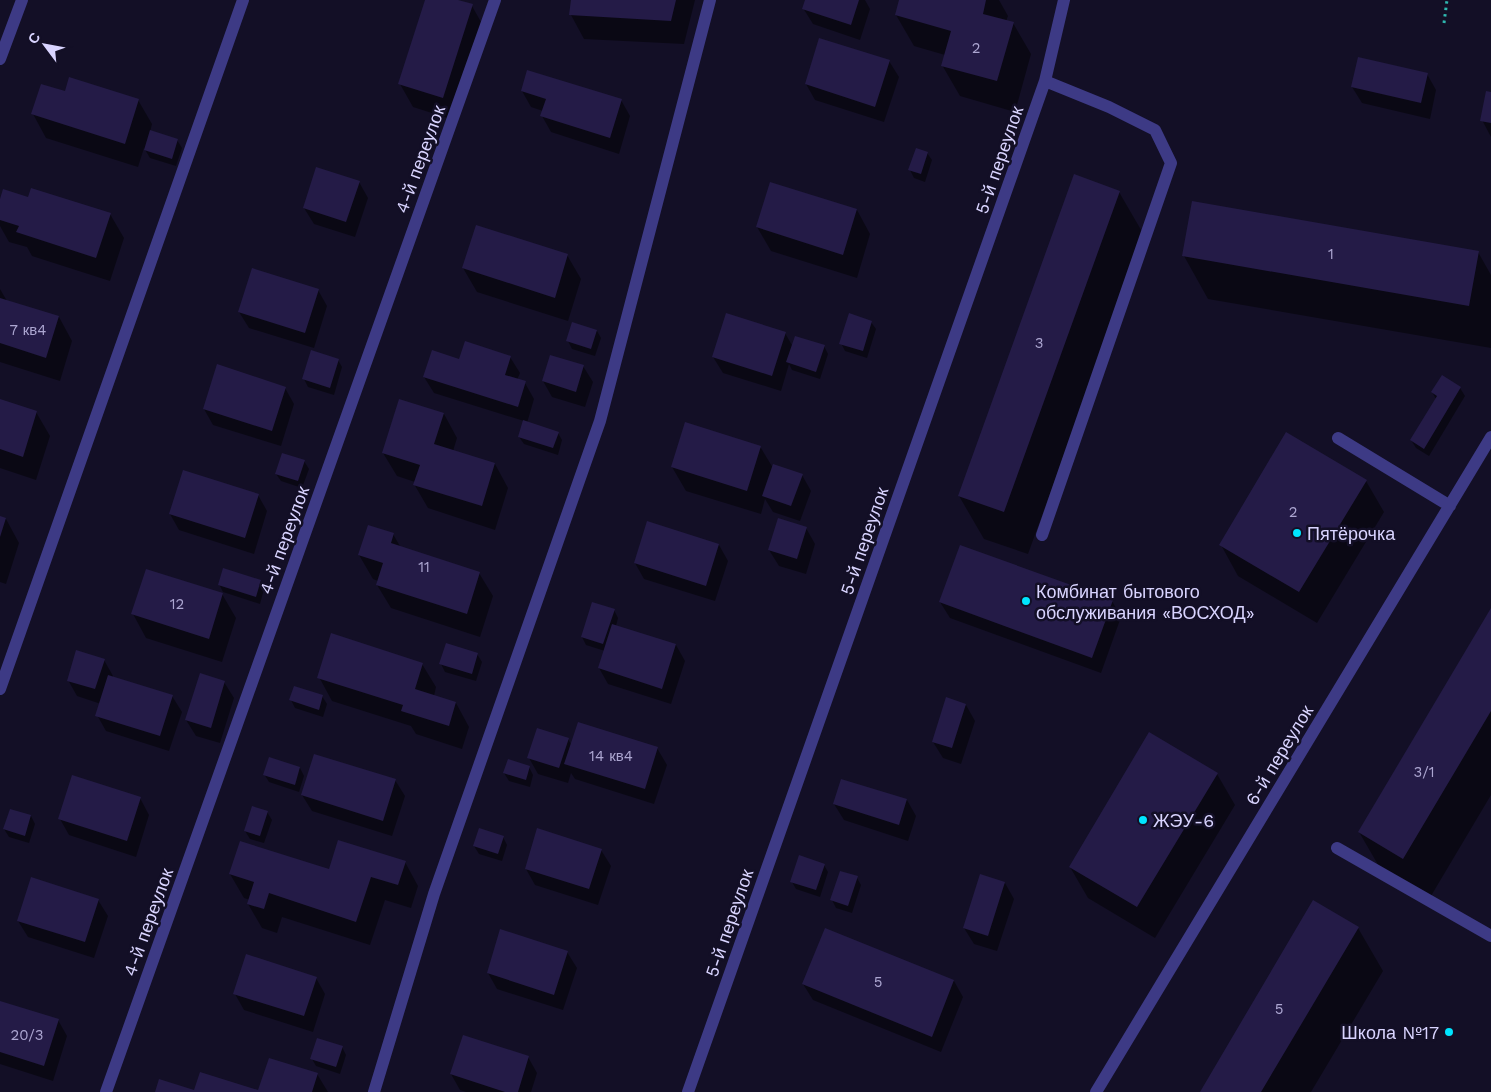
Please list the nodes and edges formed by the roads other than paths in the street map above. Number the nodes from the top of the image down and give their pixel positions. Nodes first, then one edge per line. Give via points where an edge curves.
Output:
1 (22, 0) edge
2 (243, 0) edge
3 (495, 0) edge
4 (710, 0) edge
5 (1064, 0) edge
6 (0, 59) edge
7 (1045, 81) junction
8 (1491, 437) edge
9 (1338, 438) dead end
10 (1450, 506) junction
11 (1042, 535) dead end
12 (0, 689) edge
13 (1337, 848) dead end
14 (1491, 936) edge
15 (106, 1092) edge
16 (374, 1092) edge
17 (688, 1092) edge
18 (1096, 1092) edge

1 - 6 street
2 - 12 street
3 - 15 street, 4-й переулок
4 - 16 street via 600,421 434,894
5 - 7 street, 5-й переулок
7 - 11 street via 1155,130 1171,163
7 - 17 street, 5-й переулок
8 - 10 street, 6-й переулок
9 - 10 street
10 - 18 street, 6-й переулок
13 - 14 street

